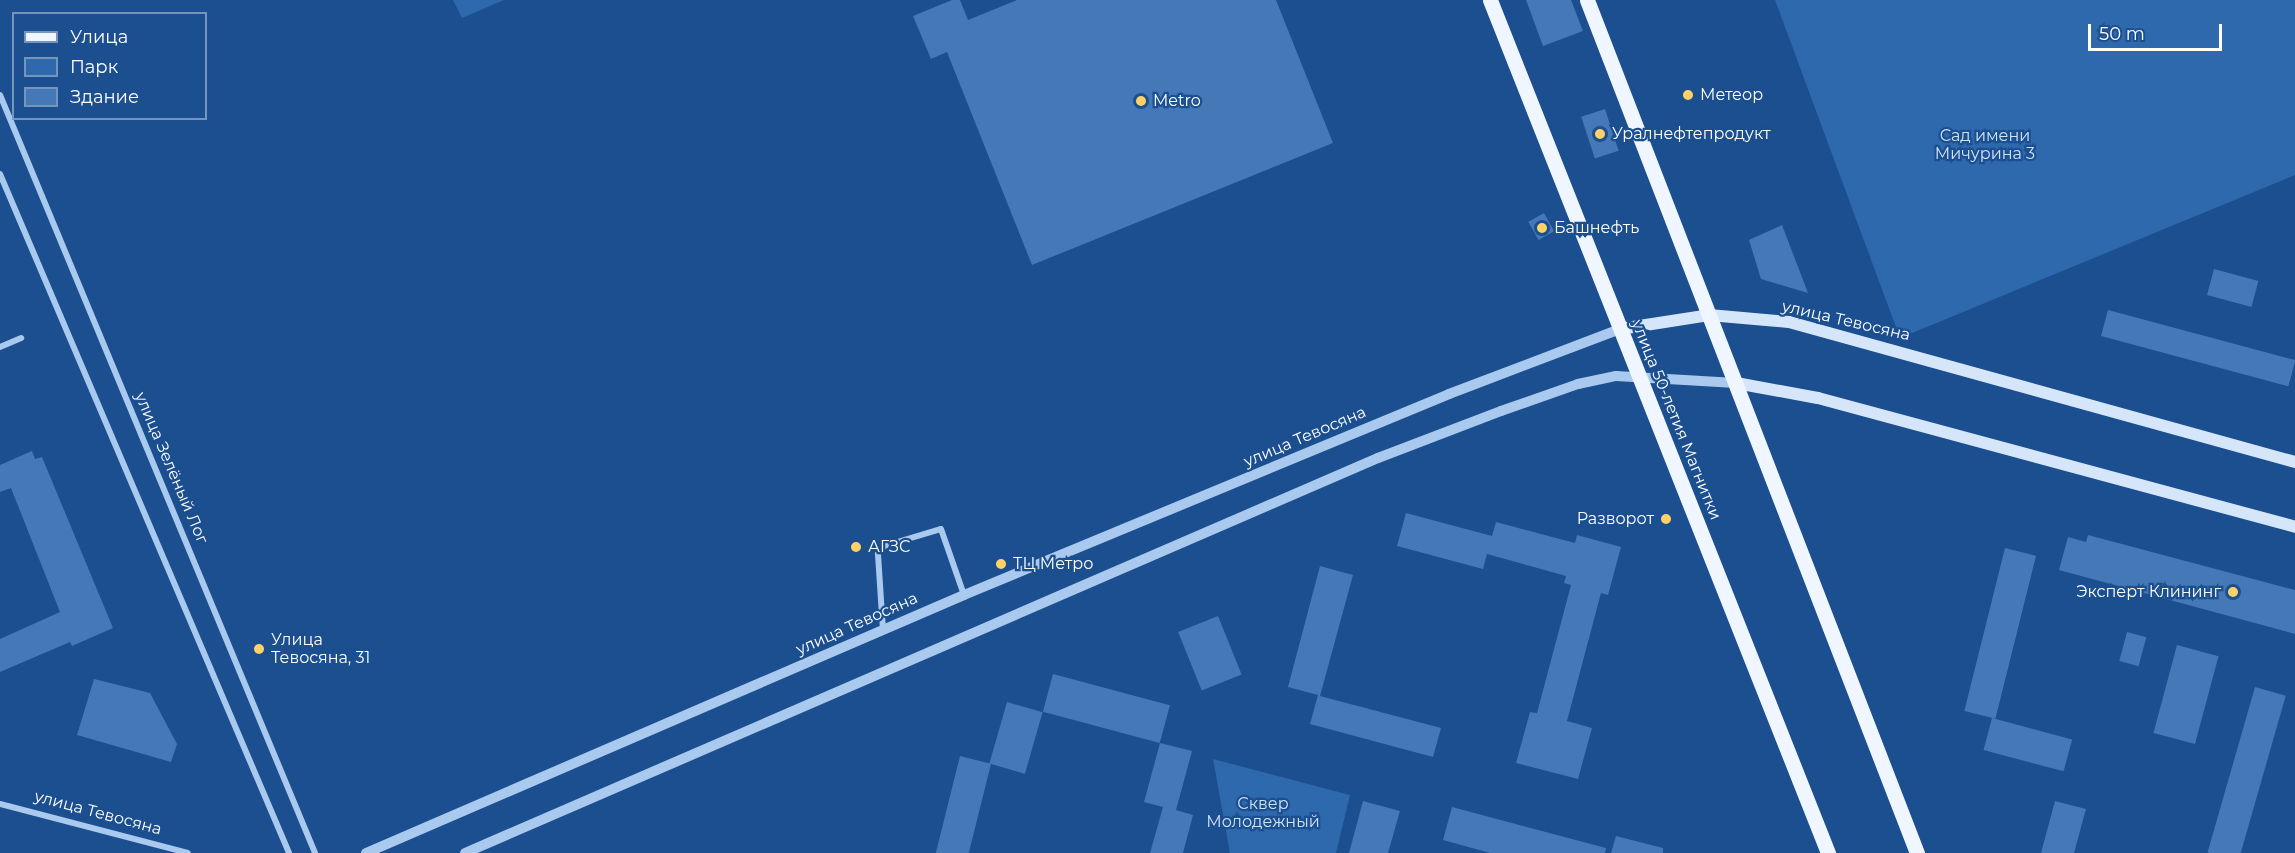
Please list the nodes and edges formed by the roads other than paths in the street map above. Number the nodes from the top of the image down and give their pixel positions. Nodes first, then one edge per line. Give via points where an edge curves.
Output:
1 (1490, 0) edge
2 (1587, 0) edge
3 (0, 95) edge
4 (0, 174) edge
5 (1709, 315) junction
6 (1620, 329) junction
7 (21, 338) dead end
8 (0, 347) edge
9 (1639, 375) junction
10 (1736, 383) junction
11 (2295, 462) edge
12 (2295, 527) edge
13 (964, 595) junction
14 (883, 631) junction
15 (0, 804) edge
16 (188, 853) edge
17 (289, 853) edge
18 (315, 853) edge
19 (366, 853) edge
20 (465, 853) edge
21 (1828, 853) edge
22 (1917, 853) edge

1 - 6 main road, улица 50-летия Магнитки
2 - 5 main road
3 - 18 street, улица Зелёный Лог
4 - 17 street
5 - 6 main road, улица Тевосяна
5 - 10 main road
5 - 11 main road, улица Тевосяна via 1790,322
6 - 9 main road, улица 50-летия Магнитки
6 - 13 street, улица Тевосяна via 1459,390
7 - 8 street
9 - 10 street
9 - 20 street via 1578,384 1378,458
9 - 21 main road, улица 50-летия Магнитки
10 - 12 main road via 1818,398
10 - 22 main road
13 - 14 street, улица Тевосяна
13 - 14 street via 941,529 884,546 878,554
14 - 19 street, улица Тевосяна
15 - 16 street, улица Тевосяна

